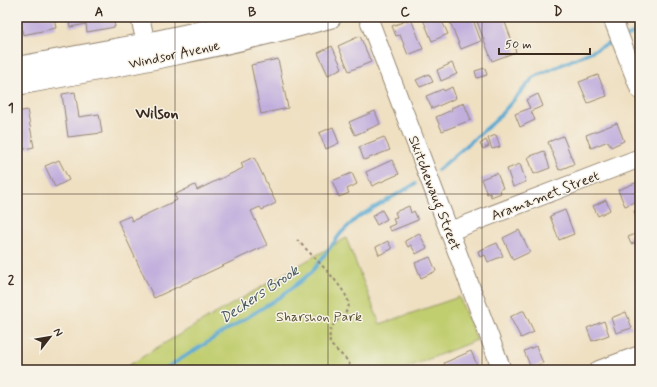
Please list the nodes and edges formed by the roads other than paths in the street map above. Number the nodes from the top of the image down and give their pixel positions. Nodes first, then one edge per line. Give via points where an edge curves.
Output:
1 (140, 17) edge
2 (271, 17) edge
3 (368, 17) edge
4 (612, 17) edge
5 (324, 18) edge
6 (148, 52) junction
7 (17, 68) edge
8 (17, 84) edge
9 (640, 90) edge
10 (640, 158) edge
11 (450, 231) junction
12 (640, 355) edge
13 (502, 370) edge
14 (599, 370) edge

1 - 6 street
2 - 6 main road, Windsor Avenue
3 - 11 street, Skitchewaug Street
4 - 9 street
5 - 6 main road, Windsor Avenue via 255,37
6 - 7 main road, Windsor Avenue
6 - 8 main road, Windsor Avenue
10 - 11 street, Aramamet Street
11 - 13 street, Skitchewaug Street
12 - 14 street

